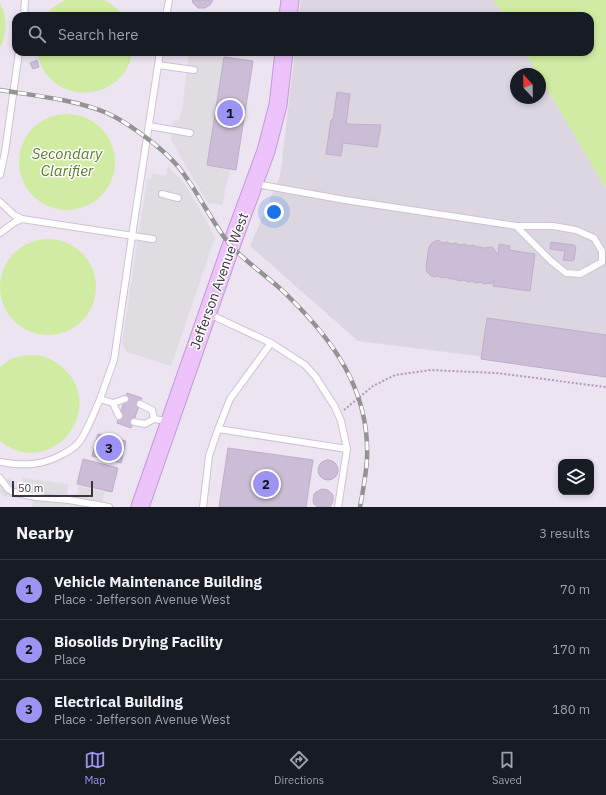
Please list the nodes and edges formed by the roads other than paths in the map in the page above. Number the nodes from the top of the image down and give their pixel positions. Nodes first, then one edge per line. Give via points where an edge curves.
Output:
1 (25, 0) edge
2 (168, 0) edge
3 (290, 0) edge
4 (24, 12) edge
5 (166, 12) edge
6 (288, 12) edge
7 (18, 56) edge
8 (159, 56) edge
9 (284, 56) edge
10 (158, 65) junction
11 (194, 70) dead end
12 (149, 126) junction
13 (190, 133) dead end
14 (0, 175) edge
15 (254, 184) junction
16 (162, 194) dead end
17 (178, 198) dead end
18 (0, 202) edge
19 (22, 219) junction
20 (516, 226) junction
21 (0, 233) edge
22 (132, 236) junction
23 (153, 239) dead end
24 (208, 314) junction
25 (271, 343) junction
26 (100, 399) junction
27 (125, 399) dead end
28 (113, 403) junction
29 (140, 404) dead end
30 (119, 416) dead end
31 (162, 420) junction
32 (134, 422) dead end
33 (218, 429) junction
34 (347, 449) junction
35 (0, 462) edge
36 (0, 478) edge
37 (109, 507) edge
38 (140, 507) edge
39 (203, 507) edge
40 (338, 507) edge

1 - 4 lane
2 - 5 lane
3 - 6 main road
7 - 14 lane
8 - 10 lane
9 - 15 main road, Jefferson Avenue West via 278,105
10 - 11 lane
10 - 12 lane
12 - 13 lane
12 - 22 lane
15 - 20 lane
15 - 24 main road, Jefferson Avenue West
16 - 17 lane
18 - 19 lane
19 - 21 lane
19 - 22 lane
20 - 20 lane via 553,226 576,230 594,238 602,251 602,262 580,274 566,273
22 - 23 lane
22 - 26 lane via 114,360
24 - 25 lane
24 - 31 main road, Jefferson Avenue West
25 - 33 lane via 230,398
25 - 34 lane via 305,365 315,376 335,407
26 - 28 lane
26 - 35 lane via 79,443 68,451 40,464
27 - 28 lane
28 - 30 lane
29 - 31 lane via 152,410
31 - 32 lane via 145,424
31 - 38 main road, Jefferson Avenue West
33 - 34 lane
33 - 39 lane via 209,456
34 - 40 lane
36 - 37 lane via 8,489 23,495

